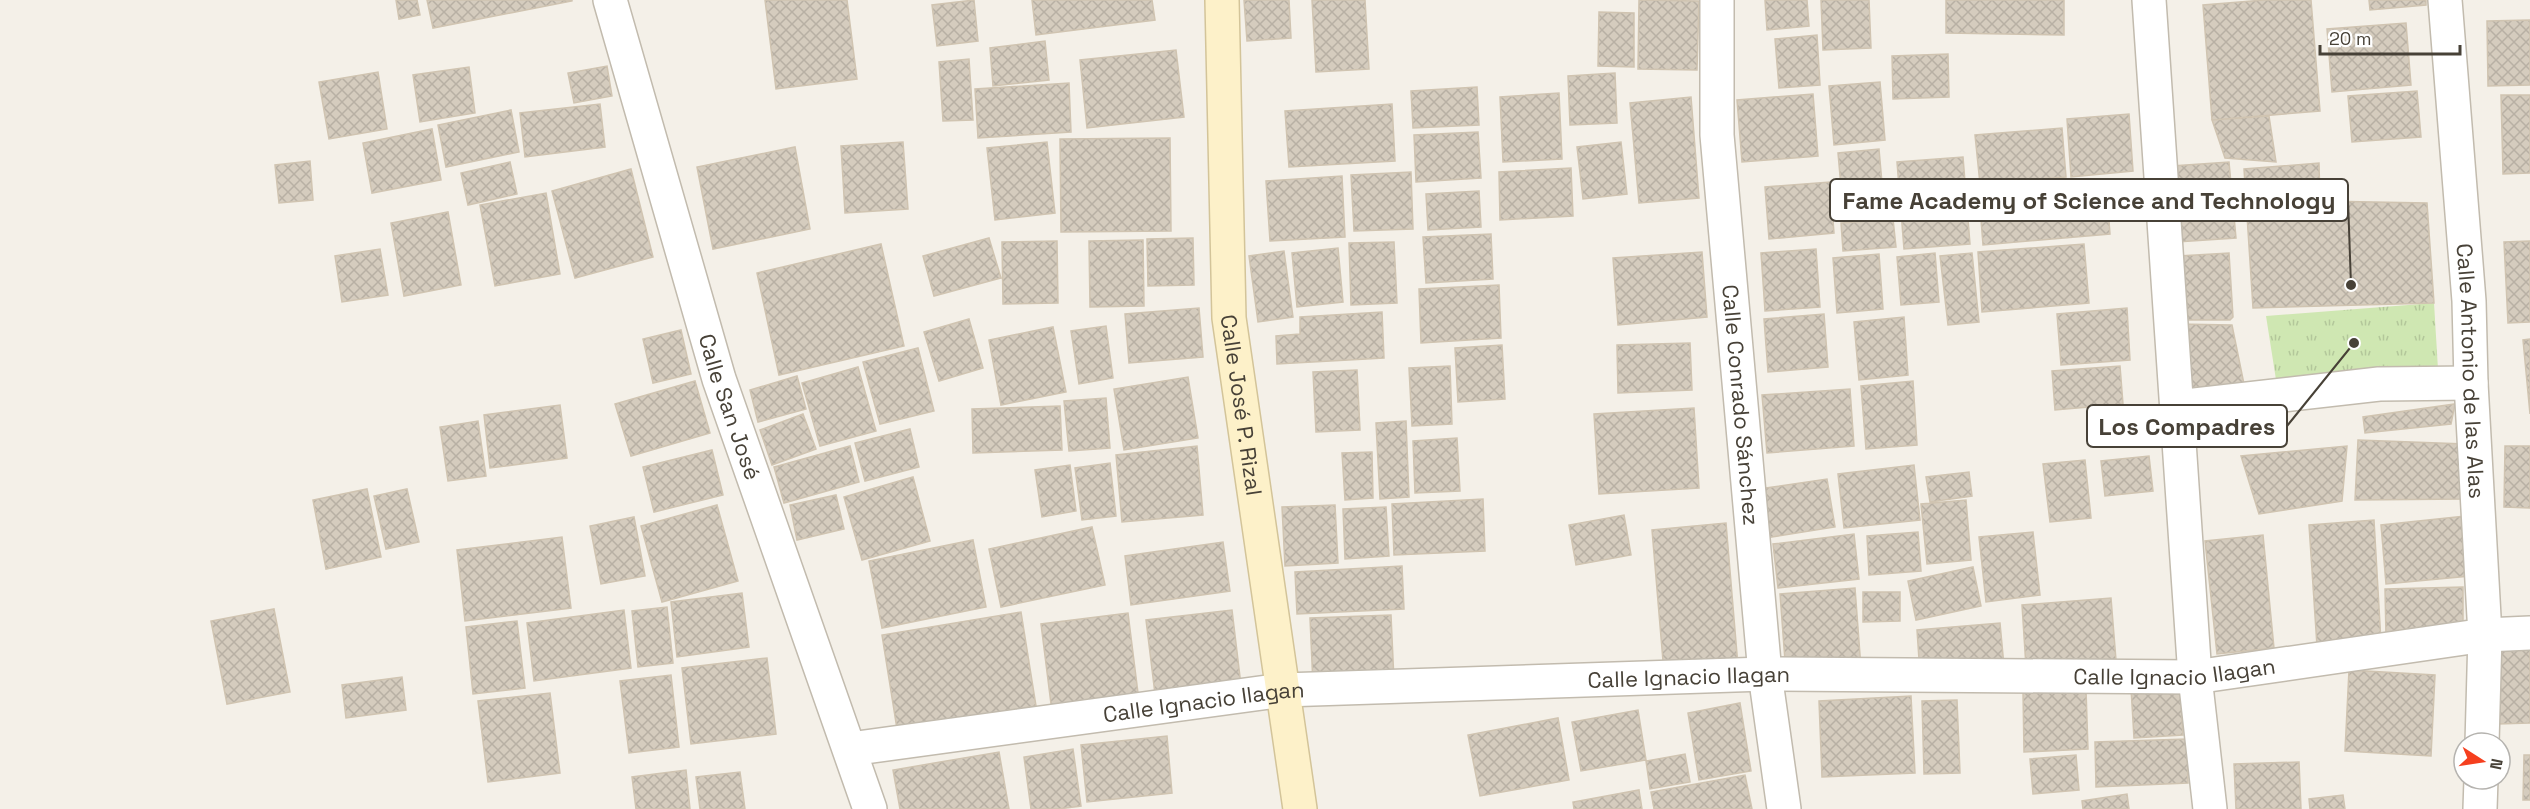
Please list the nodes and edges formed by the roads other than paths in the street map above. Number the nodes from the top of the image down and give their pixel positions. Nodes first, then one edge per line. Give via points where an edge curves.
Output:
1 (1222, 0) edge
2 (1717, 0) edge
3 (2149, 0) edge
4 (2445, 0) edge
5 (617, 1) edge
6 (2471, 383) junction
7 (2177, 407) junction
8 (2530, 633) edge
9 (2486, 635) junction
10 (1765, 674) junction
11 (2195, 677) junction
12 (1283, 690) junction
13 (2482, 731) edge
14 (850, 749) junction
15 (2481, 791) edge
16 (870, 809) edge
17 (1299, 809) edge
18 (1785, 809) edge
19 (2210, 809) edge
20 (2480, 809) edge

1 - 12 main road, Calle José P. Rizal via 1229,318
2 - 10 street, Calle Conrado Sánchez via 1717,135
3 - 7 street
4 - 6 street, Calle Antonio de las Alas via 2468,289
5 - 14 street, Calle San José via 719,379
6 - 7 street via 2379,384
6 - 9 street, Calle Antonio de las Alas
7 - 11 street
8 - 9 street, Calle Ignacio Ilagan
9 - 11 street, Calle Ignacio Ilagan
9 - 13 street, Calle Antonio de las Alas
10 - 11 street, Calle Ignacio Ilagan
10 - 12 street, Calle Ignacio Ilagan
10 - 18 street, Calle Conrado Sánchez
11 - 19 street
12 - 14 street, Calle Ignacio Ilagan
12 - 17 main road, Calle José P. Rizal
14 - 16 street, Calle San José
15 - 20 street

